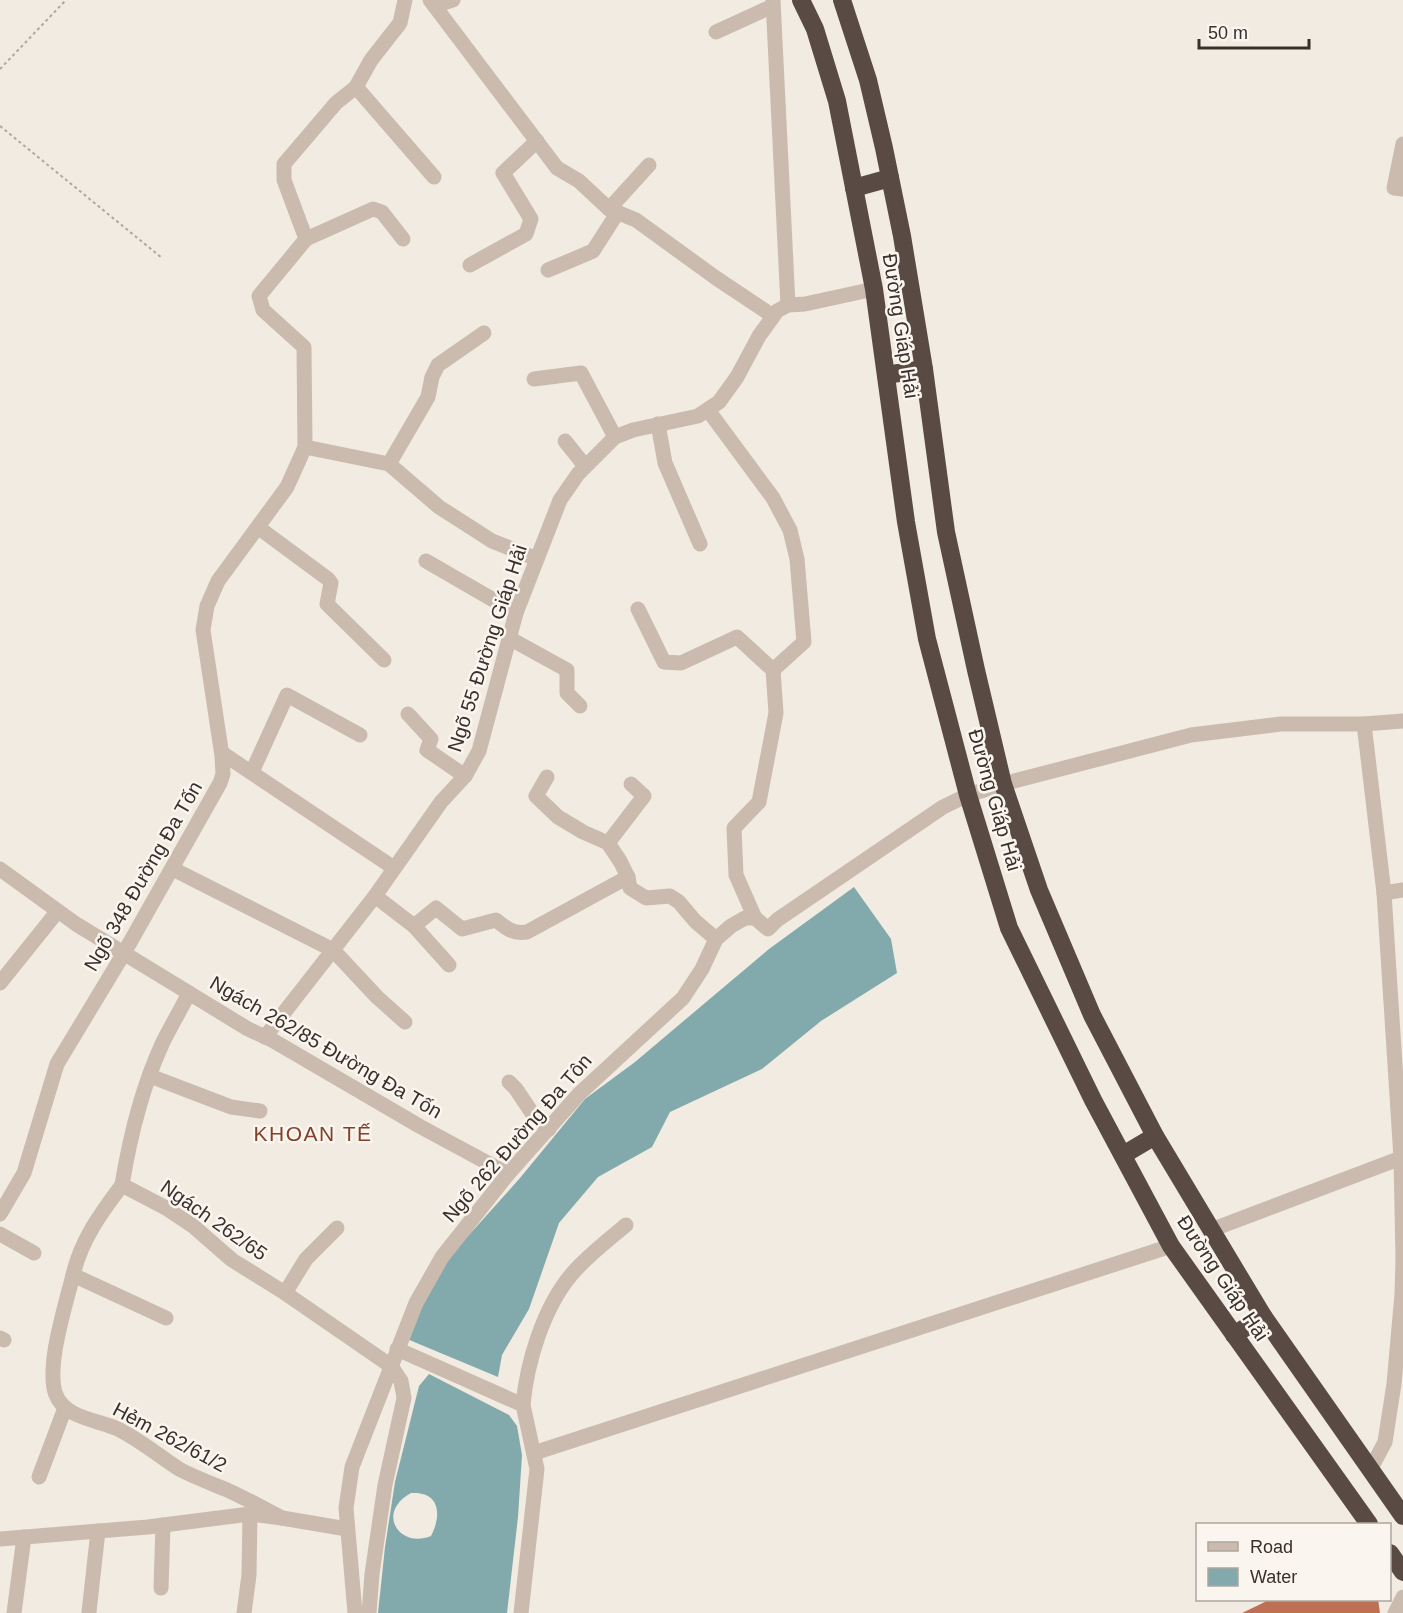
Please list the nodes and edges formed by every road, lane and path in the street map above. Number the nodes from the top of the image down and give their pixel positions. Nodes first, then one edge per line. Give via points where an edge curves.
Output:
1 (66, 0) edge
2 (405, 0) edge
3 (453, 0) edge
4 (801, 0) edge
5 (842, 0) edge
6 (432, 3) edge
7 (773, 3) edge
8 (716, 32) dead end
9 (0, 69) edge
10 (356, 87) junction
11 (0, 126) edge
12 (537, 141) junction
13 (1403, 144) edge
14 (649, 165) dead end
15 (434, 177) dead end
16 (890, 178) junction
17 (854, 188) junction
18 (1403, 189) edge
19 (614, 211) junction
20 (403, 238) dead end
21 (306, 239) junction
22 (162, 258) dead end
23 (470, 265) dead end
24 (549, 270) dead end
25 (874, 290) junction
26 (788, 305) junction
27 (773, 316) junction
28 (484, 333) dead end
29 (924, 369) junction
30 (886, 375) junction
31 (534, 379) dead end
32 (708, 410) junction
33 (658, 424) junction
34 (615, 437) junction
35 (565, 441) dead end
36 (305, 447) junction
37 (389, 464) junction
38 (585, 466) junction
39 (259, 528) junction
40 (700, 544) dead end
41 (537, 559) junction
42 (426, 561) dead end
43 (638, 609) dead end
44 (516, 613) junction
45 (509, 638) junction
46 (384, 660) dead end
47 (773, 670) junction
48 (580, 706) dead end
49 (408, 714) dead end
50 (1403, 721) edge
51 (1364, 724) junction
52 (360, 735) dead end
53 (222, 753) junction
54 (252, 772) junction
55 (465, 776) junction
56 (547, 777) dead end
57 (631, 784) dead end
58 (1003, 784) junction
59 (968, 795) junction
60 (608, 843) junction
61 (394, 868) junction
62 (0, 869) edge
63 (173, 869) junction
64 (628, 877) junction
65 (1403, 890) edge
66 (1384, 893) junction
67 (375, 896) junction
68 (57, 912) junction
69 (755, 918) junction
70 (414, 926) junction
71 (716, 939) junction
72 (333, 950) junction
73 (124, 953) junction
74 (448, 965) dead end
75 (0, 983) edge
76 (189, 993) junction
77 (405, 1022) dead end
78 (265, 1037) junction
79 (150, 1076) junction
80 (509, 1082) dead end
81 (260, 1112) dead end
82 (549, 1129) junction
83 (1155, 1136) junction
84 (1123, 1155) junction
85 (1401, 1158) junction
86 (508, 1174) junction
87 (122, 1185) junction
88 (0, 1214) edge
89 (626, 1225) dead end
90 (337, 1228) dead end
91 (1211, 1230) junction
92 (0, 1234) edge
93 (1171, 1246) junction
94 (34, 1253) dead end
95 (1403, 1259) edge
96 (73, 1275) junction
97 (285, 1293) junction
98 (1263, 1316) junction
99 (166, 1318) dead end
100 (1234, 1335) junction
101 (397, 1349) junction
102 (391, 1366) junction
103 (523, 1405) junction
104 (65, 1408) junction
105 (534, 1453) junction
106 (1370, 1470) junction
107 (39, 1477) dead end
108 (250, 1514) junction
109 (1403, 1516) edge
110 (282, 1518) junction
111 (1368, 1523) edge
112 (163, 1525) junction
113 (347, 1529) junction
114 (98, 1531) junction
115 (24, 1537) junction
116 (0, 1539) edge
117 (1391, 1556) edge
118 (1403, 1572) edge
119 (161, 1588) dead end
120 (1403, 1598) edge
121 (89, 1612) edge
122 (14, 1613) edge
123 (244, 1613) edge
124 (355, 1613) edge
125 (369, 1613) edge
126 (521, 1613) edge
127 (1395, 1613) edge

1 - 9 path
2 - 10 street via 400,23 370,60
3 - 6 street
4 - 17 highway, Đường Giáp Hải via 837,101
5 - 16 highway, Đường Giáp Hải via 868,80
6 - 12 street
7 - 8 street
7 - 26 street
10 - 15 street
10 - 21 street via 336,103 284,164 284,180
11 - 22 path
12 - 19 street via 557,168
12 - 23 street via 503,173 531,219 526,234
13 - 18 street via 1394,188
14 - 19 street
16 - 17 highway
16 - 29 highway, Đường Giáp Hải
17 - 25 highway, Đường Giáp Hải
19 - 24 street via 593,251
19 - 27 street via 636,220
20 - 21 street via 382,212 373,209
21 - 36 street, Ngõ 348 Đường Đa Tốn via 259,296 263,310 304,347
25 - 26 street, Ngõ 55 Đường Giáp Hải
25 - 30 highway, Đường Giáp Hải
26 - 27 street, Ngõ 55 Đường Giáp Hải
27 - 32 street, Ngõ 55 Đường Giáp Hải via 737,377
28 - 37 street via 438,365 428,397
29 - 30 highway
29 - 58 highway, Đường Giáp Hải via 946,532
30 - 59 highway, Đường Giáp Hải via 927,639
31 - 34 street via 580,373
32 - 33 street, Ngõ 55 Đường Giáp Hải via 698,416
32 - 47 street via 773,498 790,530 797,559 804,642
33 - 34 street, Ngõ 55 Đường Giáp Hải
33 - 40 street via 665,463
34 - 38 street, Ngõ 55 Đường Giáp Hải
35 - 38 street
36 - 37 street
36 - 39 street, Ngõ 348 Đường Đa Tốn via 287,487
37 - 41 street via 448,513 492,541
38 - 41 street, Ngõ 55 Đường Giáp Hải via 560,500
39 - 46 street via 328,579 331,584 327,604
39 - 53 street, Ngõ 348 Đường Đa Tốn via 218,580 207,606 203,630
41 - 44 street, Ngõ 55 Đường Giáp Hải
42 - 44 street
43 - 47 street via 664,663 681,663 738,637
44 - 45 street, Ngõ 55 Đường Giáp Hải
45 - 48 street via 567,670 567,693
45 - 55 street, Ngõ 55 Đường Giáp Hải via 479,751
47 - 69 street via 776,713 759,802 734,828 736,875
49 - 55 street via 431,739 427,750
50 - 51 street
51 - 58 street via 1281,724 1191,735
51 - 66 street
52 - 54 street via 287,694
53 - 54 street
53 - 63 street, Ngõ 348 Đường Đa Tốn via 220,783
54 - 61 street
55 - 61 street, Ngõ 55 Đường Giáp Hải via 441,802
56 - 60 street via 536,796 558,817
57 - 60 street via 644,796
58 - 59 street
58 - 83 highway, Đường Giáp Hải via 1039,890 1092,1015
59 - 69 street, Ngõ 262 Đường Đa Tôn via 943,807 768,929
59 - 84 highway, Đường Giáp Hải via 1009,928
60 - 64 street
61 - 67 street, Ngõ 55 Đường Giáp Hải
62 - 68 street, Ngách 262/85 Đường Đa Tốn
63 - 72 street
63 - 73 street, Ngõ 348 Đường Đa Tốn
64 - 70 street via 527,932 509,931 496,920 462,929 436,908
64 - 71 street via 630,888 646,898 670,896 679,902
65 - 66 street
66 - 85 street
67 - 70 street
67 - 72 street, Ngõ 55 Đường Giáp Hải
68 - 73 street, Ngách 262/85 Đường Đa Tốn
68 - 75 street
69 - 71 street, Ngõ 262 Đường Đa Tôn via 745,918
70 - 74 street
71 - 82 street, Ngõ 262 Đường Đa Tôn via 682,998 579,1094
72 - 77 street
72 - 78 street, Ngõ 55 Đường Giáp Hải
73 - 76 street, Ngách 262/85 Đường Đa Tốn
73 - 88 street, Ngõ 348 Đường Đa Tốn via 57,1064 24,1173
76 - 78 street, Ngách 262/85 Đường Đa Tốn
76 - 79 street
78 - 86 street, Ngách 262/85 Đường Đa Tốn
79 - 81 street via 231,1107
79 - 87 street via 129,1142
80 - 82 street
82 - 86 street, Ngõ 262 Đường Đa Tôn
83 - 84 highway
83 - 91 highway, Đường Giáp Hải
84 - 93 highway, Đường Giáp Hải
85 - 91 street
85 - 95 street
86 - 101 street, Ngõ 262 Đường Đa Tôn via 442,1257 416,1303
87 - 96 street via 82,1247
87 - 97 street, Ngách 262/65 via 166,1208 232,1260
89 - 103 street via 571,1275 554,1299 528,1368
90 - 97 street via 306,1260
91 - 98 highway, Đường Giáp Hải
92 - 94 street
93 - 100 highway, Đường Giáp Hải
93 - 105 street
95 - 106 street via 1394,1384 1385,1442
96 - 99 street
96 - 104 street via 53,1370 55,1393
97 - 102 street, Ngách 262/65
98 - 100 highway
98 - 106 highway, Đường Giáp Hải
100 - 111 highway, Đường Giáp Hải
101 - 102 street, Ngõ 262 Đường Đa Tôn
101 - 103 street
102 - 113 street, Ngõ 262 Đường Đa Tôn via 352,1467
102 - 125 street via 401,1381 404,1398 385,1485
103 - 105 street
104 - 107 street
104 - 110 street, Hẻm 262/61/2 via 117,1429 180,1469
105 - 126 street via 537,1468
106 - 109 highway, Đường Giáp Hải
108 - 110 street
108 - 112 street
108 - 123 street
110 - 113 street
112 - 114 street
112 - 119 street
113 - 124 street, Ngõ 262 Đường Đa Tôn
114 - 115 street
114 - 121 street
115 - 116 street
115 - 122 street
117 - 118 highway
120 - 127 street

